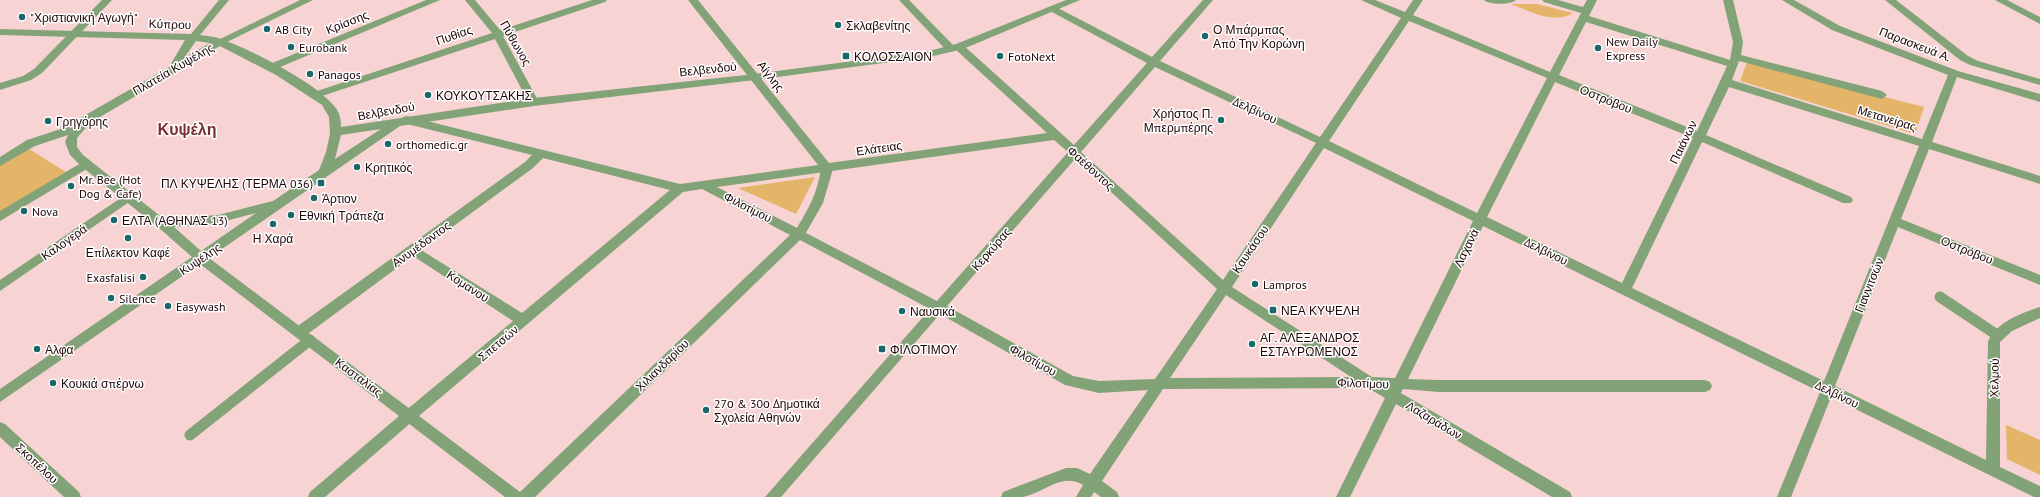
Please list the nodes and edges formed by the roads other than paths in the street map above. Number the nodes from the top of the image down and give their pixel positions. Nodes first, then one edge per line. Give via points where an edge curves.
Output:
1 (107, 0) edge
2 (224, 0) edge
3 (308, 0) edge
4 (435, 0) edge
5 (470, 0) edge
6 (602, 0) edge
7 (693, 0) edge
8 (904, 0) edge
9 (1075, 0) edge
10 (1208, 0) edge
11 (1366, 0) edge
12 (1418, 0) edge
13 (1489, 0) edge
14 (1511, 0) edge
15 (1547, 0) edge
16 (1592, 0) edge
17 (1728, 0) edge
18 (1787, 0) edge
19 (1890, 0) edge
20 (2000, 0) edge
21 (1057, 5) edge
22 (1584, 15) junction
23 (1406, 17) junction
24 (2040, 21) edge
25 (0, 32) edge
26 (75, 34) junction
27 (497, 35) junction
28 (192, 37) junction
29 (219, 42) junction
30 (955, 48) junction
31 (1735, 60) junction
32 (1154, 62) junction
33 (269, 68) junction
34 (173, 69) junction
35 (1954, 73) junction
36 (755, 76) junction
37 (1552, 76) junction
38 (1726, 82) junction
39 (2040, 82) edge
40 (0, 87) edge
41 (315, 95) junction
42 (1882, 95) dead end
43 (2040, 98) edge
44 (534, 102) junction
45 (403, 121) junction
46 (79, 127) junction
47 (335, 132) junction
48 (1055, 136) junction
49 (1700, 137) junction
50 (1322, 142) junction
51 (1926, 144) junction
52 (541, 153) junction
53 (1074, 153) junction
54 (0, 162) edge
55 (86, 164) junction
56 (827, 169) junction
57 (321, 176) junction
58 (2040, 180) edge
59 (706, 186) junction
60 (680, 188) junction
61 (128, 197) junction
62 (1847, 200) dead end
63 (284, 201) junction
64 (0, 217) edge
65 (1480, 219) junction
66 (1895, 221) junction
67 (162, 224) junction
68 (800, 233) junction
69 (412, 250) junction
70 (201, 258) junction
71 (2040, 280) edge
72 (0, 286) edge
73 (1224, 288) junction
74 (1625, 290) junction
75 (1940, 297) dead end
76 (939, 308) junction
77 (2040, 312) edge
78 (524, 321) junction
79 (1997, 335) junction
80 (305, 336) junction
81 (1370, 382) junction
82 (1160, 384) junction
83 (1705, 386) dead end
84 (1827, 389) junction
85 (1395, 390) junction
86 (0, 396) edge
87 (409, 416) junction
88 (0, 428) edge
89 (190, 434) dead end
90 (1993, 470) junction
91 (1092, 483) junction
92 (2040, 493) edge
93 (74, 497) edge
94 (315, 497) edge
95 (516, 497) edge
96 (525, 497) edge
97 (772, 497) edge
98 (1008, 497) edge
99 (1083, 497) edge
100 (1112, 497) edge
101 (1343, 497) edge
102 (1564, 497) edge
103 (1784, 497) edge

1 - 26 street
2 - 28 street
3 - 29 street
4 - 33 street, Κρίσσης
5 - 27 street, Πύθωνος
6 - 27 street, Πυθίας
7 - 36 street, Αίγλης
8 - 30 street, Φαέθοντος
9 - 21 street, Βελβενδού
10 - 32 street, Κερκύρας
11 - 23 street, Οστρόβου
12 - 23 street, Καυκάσου
13 - 14 street
15 - 22 street, Μετανείρας
16 - 22 street, Λαχανά
17 - 31 street, Παιάνων via 1738,42
18 - 35 street, Παρασκευά Α. via 1836,28
19 - 39 street via 1958,54 1974,63
20 - 24 street
21 - 30 street, Βελβενδού
21 - 32 street, Δελβίνου
22 - 31 street, Μετανείρας
22 - 37 street, Λαχανά
23 - 37 street, Οστρόβου
23 - 50 street, Καυκάσου
25 - 26 street, Κύπρου
26 - 28 street, Κύπρου
26 - 40 street via 38,71 27,78
27 - 41 street, Πυθίας
27 - 44 street, Πύθωνος
28 - 29 street, Κύπρου
28 - 34 street
29 - 33 street, Πλατεία Κυψέλης
29 - 34 street, Πλατεία Κυψέλης
30 - 36 street, Βελβενδού via 929,54
30 - 48 street, Φαέθοντος
31 - 38 street, Παιάνων
31 - 42 street, Μετανείρας
32 - 50 street, Δελβίνου
32 - 53 street, Κερκύρας
33 - 41 street, Πλατεία Κυψέλης
34 - 46 street, Πλατεία Κυψέλης via 93,115
35 - 43 street, Παρασκευά Α.
35 - 51 street, Γιαννιτσών
36 - 44 street, Βελβενδού
36 - 56 street, Αίγλης
37 - 49 street, Οστρόβου
37 - 65 street, Λαχανά
38 - 49 street, Παιάνων
38 - 51 street, Μετανείρας
41 - 47 street, Πλατεία Κυψέλης via 331,108
44 - 45 street, Βελβενδού
45 - 47 street, Βελβενδού
45 - 52 street
45 - 57 street, Κυψέλης via 368,142
46 - 54 street via 32,143
46 - 55 street, Πλατεία Κυψέλης via 71,139 70,148
47 - 57 street, Πλατεία Κυψέλης via 326,168
48 - 53 street, Φαέθοντος
48 - 56 street, Ελάτειας
49 - 62 street, Οστρόβου
49 - 74 street, Παιάνων
50 - 65 street, Δελβίνου
50 - 73 street, Καυκάσου
51 - 58 street, Μετανείρας
51 - 66 street, Γιαννιτσών
52 - 60 street
52 - 69 street, Ανυμέδοντος via 529,165
53 - 73 street, Φαέθοντος
53 - 76 street, Κερκύρας
55 - 61 street, Πλατεία Κυψέλης
55 - 64 street
56 - 59 street, Ελάτειας
56 - 68 street, Χιλιανδαρίου via 810,222
57 - 63 street, Κυψέλης
59 - 60 street
59 - 68 street, Φιλοτίμου
60 - 78 street, Σπετσών
61 - 67 street, Πλατεία Κυψέλης
61 - 72 street, Καλογερά
63 - 67 street via 218,219
63 - 70 street, Κυψέλης
65 - 74 street, Δελβίνου
65 - 85 street, Λαχανά
66 - 71 street, Οστρόβου
66 - 84 street, Γιαννιτσών
67 - 70 street, Πλατεία Κυψέλης
68 - 76 street, Φιλοτίμου
68 - 96 street, Χιλιανδαρίου
69 - 78 street, Κομανου
69 - 80 street, Ανυμέδοντος
70 - 80 street, Κασταλίας
70 - 86 street, Κυψέλης
73 - 81 street, Λαζαράδων
73 - 82 street, Καυκάσου
74 - 84 street, Δελβίνου
75 - 79 lane
76 - 82 street, Φιλοτίμου via 1070,381 1099,387
76 - 97 street, Κερκύρας
77 - 79 street
78 - 87 street, Σπετσών
79 - 90 street, Χελμού via 1994,341
80 - 87 street, Κασταλίας
80 - 89 lane
81 - 82 street, Φιλοτίμου
81 - 85 street, Λαζαράδων
82 - 91 street, Καυκάσου
83 - 85 street, Φιλοτίμου
84 - 90 street, Δελβίνου
84 - 103 street, Γιαννιτσών
85 - 101 street, Λαχανά
85 - 102 street, Λαζαράδων
87 - 94 street, Σπετσών
87 - 95 street, Κασταλίας
88 - 93 street, Σκοπέλου
90 - 92 street, Δελβίνου
91 - 98 street via 1073,474
91 - 99 street, Καυκάσου
91 - 100 street

